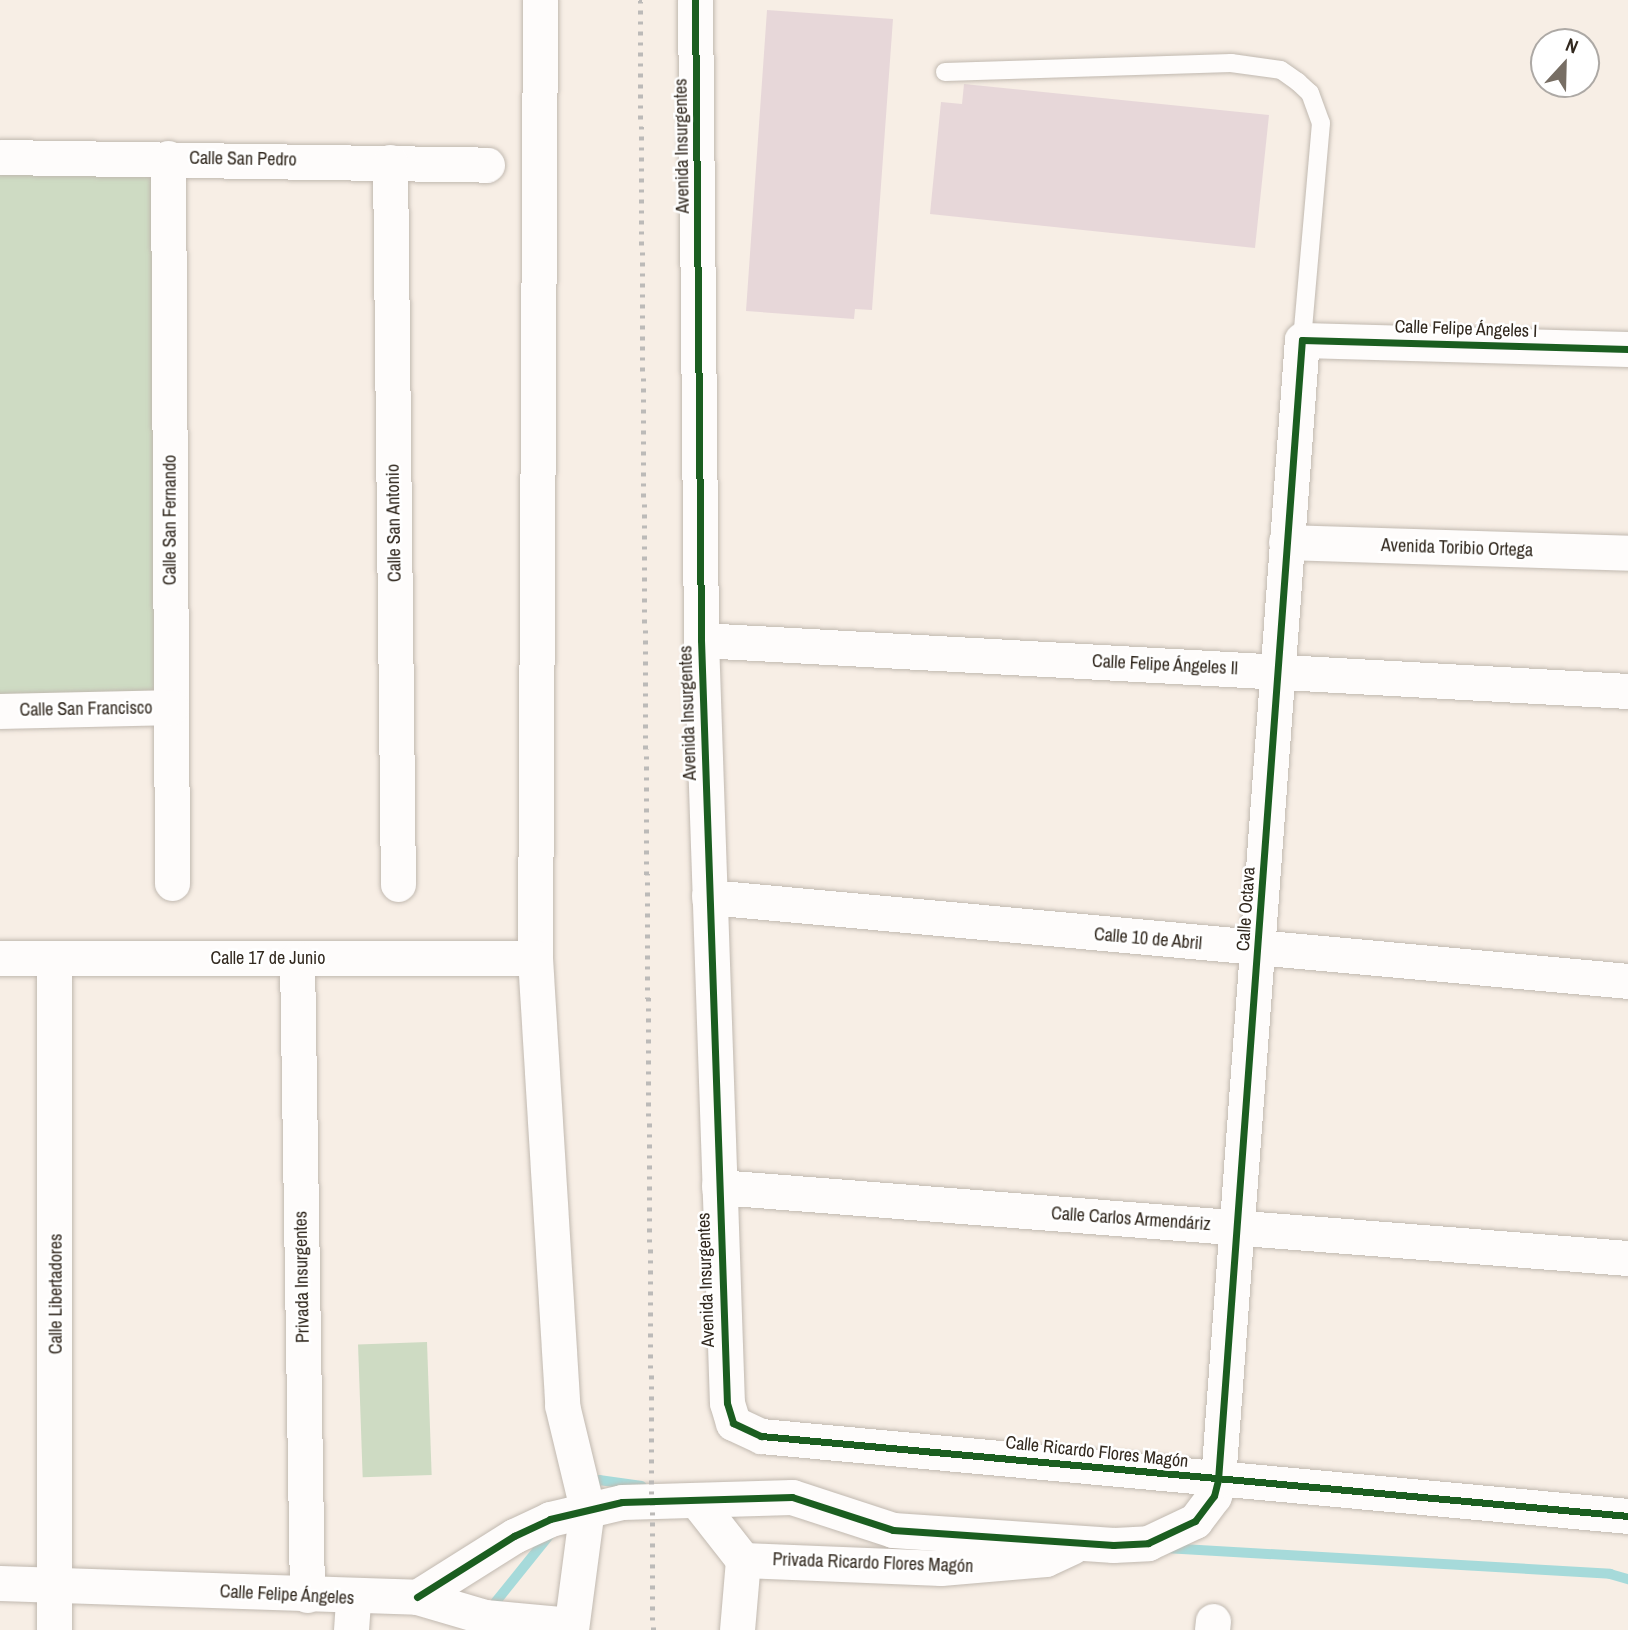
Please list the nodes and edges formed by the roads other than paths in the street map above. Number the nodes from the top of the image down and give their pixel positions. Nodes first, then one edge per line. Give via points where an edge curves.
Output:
1 (540, 0) edge
2 (695, 0) edge
3 (945, 72) dead end
4 (0, 157) edge
5 (168, 158) junction
6 (390, 162) junction
7 (487, 165) dead end
8 (1303, 340) junction
9 (1628, 349) edge
10 (1286, 542) junction
11 (1628, 553) edge
12 (701, 640) junction
13 (1277, 671) junction
14 (1628, 691) edge
15 (172, 707) junction
16 (0, 711) edge
17 (173, 883) dead end
18 (398, 884) dead end
19 (709, 897) junction
20 (1259, 950) junction
21 (0, 958) edge
22 (54, 958) junction
23 (297, 958) junction
24 (535, 958) junction
25 (1628, 981) edge
26 (719, 1187) junction
27 (1238, 1227) junction
28 (1628, 1258) edge
29 (733, 1423) joint
30 (1218, 1480) junction
31 (696, 1500) junction
32 (587, 1508) junction
33 (1628, 1516) edge
34 (1084, 1542) junction
35 (743, 1560) junction
36 (0, 1583) edge
37 (57, 1586) junction
38 (307, 1595) junction
39 (417, 1597) junction
40 (352, 1614) edge
41 (571, 1628) edge
42 (54, 1630) edge
43 (737, 1630) edge

1 - 24 street
2 - 12 street, Avenida Insurgentes
3 - 8 lane via 1231,63 1281,70 1298,82 1310,93 1321,123
4 - 5 street, Calle San Pedro
5 - 6 street, Calle San Pedro
5 - 15 street, Calle San Fernando
6 - 7 street, Calle San Pedro
6 - 18 street, Calle San Antonio
8 - 9 street, Calle Felipe Ángeles I
8 - 10 street, Calle Octava
10 - 11 street, Avenida Toribio Ortega
10 - 13 street, Calle Octava
12 - 13 street, Calle Felipe Ángeles Il
12 - 19 street, Avenida Insurgentes
13 - 14 street, Calle Felipe Ángeles Il
13 - 20 street, Calle Octava
15 - 16 street, Calle San Francisco
15 - 17 street, Calle San Fernando
19 - 20 street, Calle 10 de Abril
19 - 26 street, Avenida Insurgentes
20 - 25 street, Calle 10 de Abril
20 - 27 street, Calle Octava
21 - 22 street, Calle 17 de Junio
22 - 23 street, Calle 17 de Junio
22 - 37 street, Calle Libertadores
23 - 24 street, Calle 17 de Junio
23 - 38 street, Privada Insurgentes
24 - 32 street via 562,1405
26 - 27 street, Calle Carlos Armendáriz
26 - 29 street, Avenida Insurgentes via 727,1403
27 - 28 street, Calle Carlos Armendáriz
27 - 30 street, Calle Octava
29 - 30 street, Calle Ricardo Flores Magón via 761,1436
30 - 33 street, Calle Ricardo Flores Magón
30 - 34 street via 1206,1509 1168,1535 1132,1544
31 - 32 street
31 - 34 street via 792,1497 892,1530
31 - 35 street
32 - 39 street via 514,1536
32 - 41 street
34 - 35 street, Privada Ricardo Flores Magón via 1046,1559 982,1566
35 - 43 street
36 - 37 street, Calle Felipe Ángeles
37 - 38 street, Calle Felipe Ángeles
37 - 42 street, Calle Libertadores
38 - 40 street, Calle Felipe Ángeles
39 - 40 street, Calle Felipe Ángeles
39 - 41 street, Calle Felipe Ángeles via 485,1617

